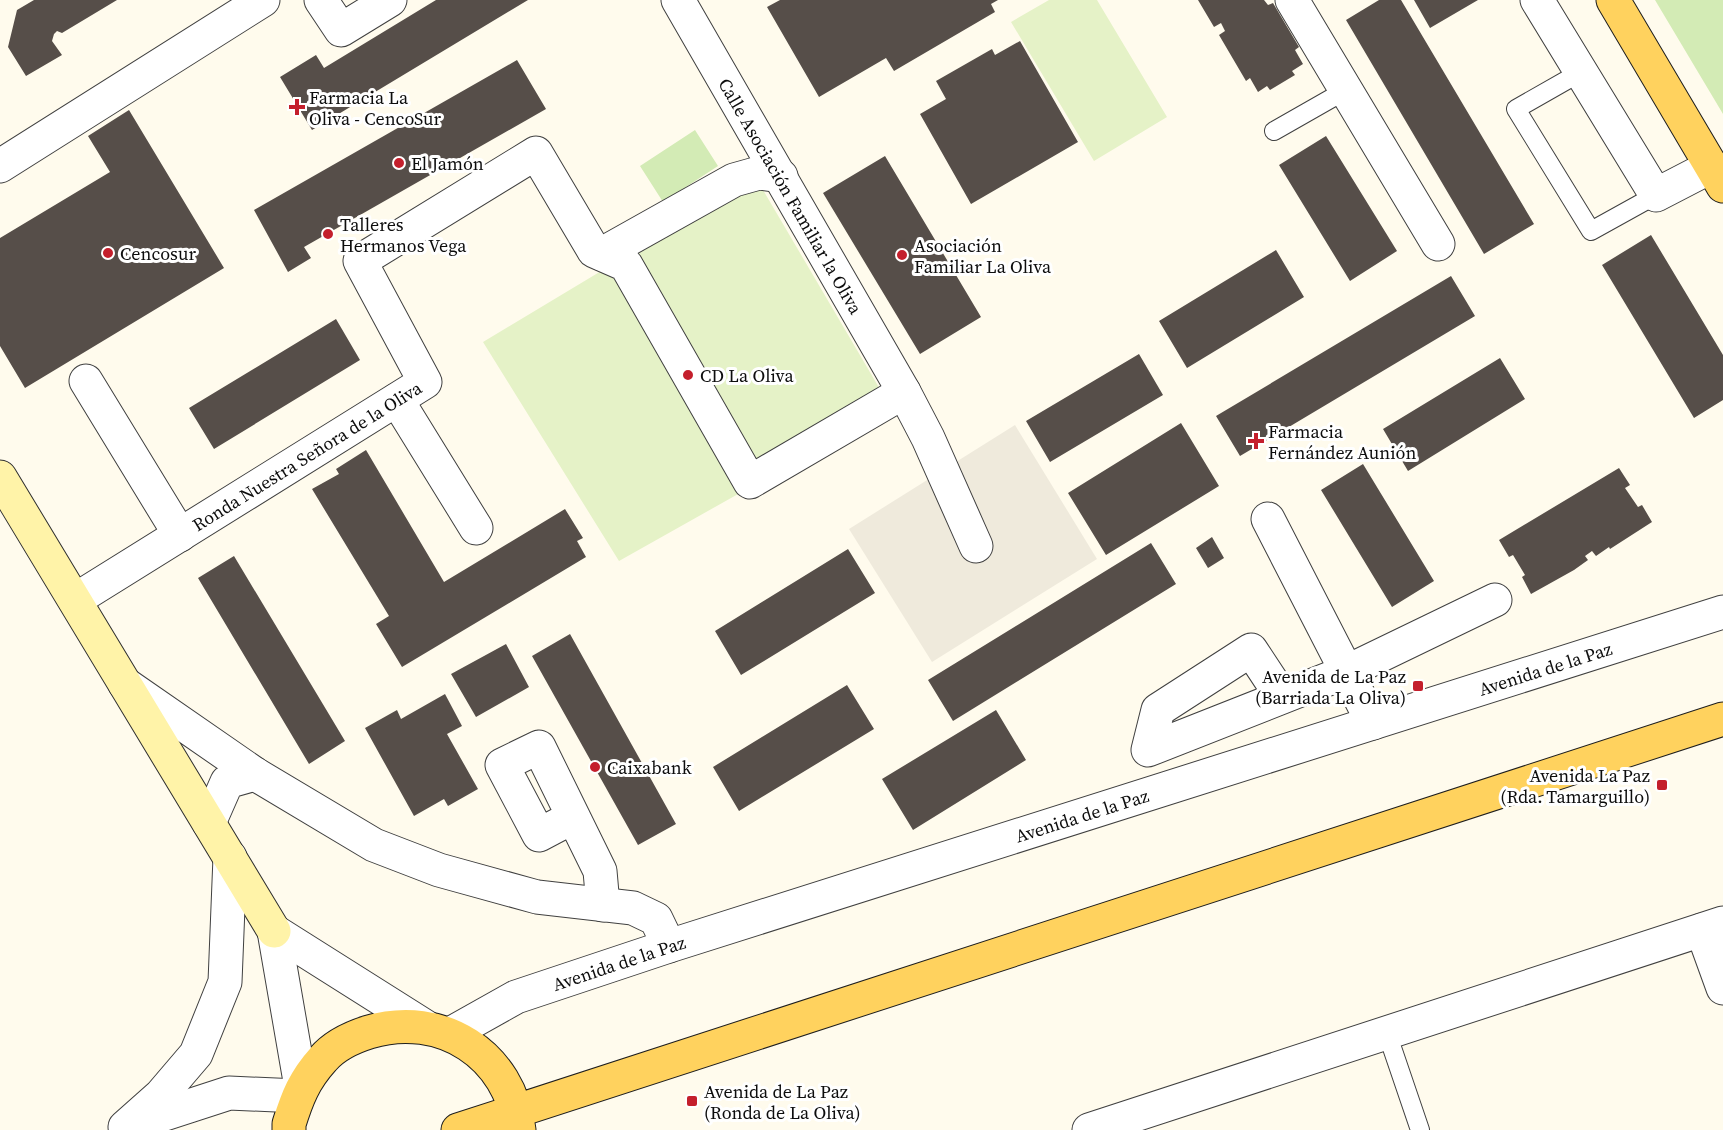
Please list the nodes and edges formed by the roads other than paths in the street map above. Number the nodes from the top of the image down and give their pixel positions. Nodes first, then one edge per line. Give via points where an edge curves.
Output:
1 (263, 0) edge
2 (321, 0) edge
3 (390, 0) edge
4 (678, 0) edge
5 (1292, 0) edge
6 (1537, 0) edge
7 (1613, 0) edge
8 (1581, 72) junction
9 (1346, 90) junction
10 (1274, 131) dead end
11 (0, 166) edge
12 (1718, 176) edge
13 (781, 177) junction
14 (1656, 195) junction
15 (1438, 244) dead end
16 (598, 252) junction
17 (86, 381) dead end
18 (904, 392) junction
19 (397, 400) junction
20 (3, 487) edge
21 (1268, 519) dead end
22 (476, 528) dead end
23 (180, 535) junction
24 (976, 546) dead end
25 (75, 600) junction
26 (1495, 600) dead end
27 (1723, 602) edge
28 (1708, 617) edge
29 (1346, 672) junction
30 (125, 684) junction
31 (1281, 697) dead end
32 (1723, 718) edge
33 (1373, 723) junction
34 (255, 774) junction
35 (573, 817) dead end
36 (209, 823) junction
37 (230, 857) junction
38 (603, 905) junction
39 (1713, 927) edge
40 (274, 931) junction
41 (669, 946) junction
42 (1723, 988) edge
43 (438, 1030) junction
44 (1387, 1033) junction
45 (300, 1091) junction
46 (518, 1121) edge
47 (121, 1129) edge
48 (289, 1130) edge
49 (458, 1130) edge
50 (1089, 1130) edge
51 (1420, 1130) edge

1 - 11 street
2 - 3 street via 341,30
4 - 13 street, Calle Asociación Familiar la Oliva
5 - 9 street
6 - 8 street
7 - 12 main road
8 - 14 street
8 - 14 lane via 1516,110 1591,231
9 - 10 lane
9 - 15 street
12 - 14 street
13 - 16 street via 759,173 734,180
13 - 18 street, Calle Asociación Familiar la Oliva
16 - 18 street via 627,265 750,482
16 - 19 street, Ronda Nuestra Señora de la Oliva via 536,153 360,261 425,382
17 - 23 street
18 - 24 street, Calle Asociación Familiar la Oliva
19 - 22 street
19 - 23 street, Ronda Nuestra Señora de la Oliva
20 - 25 street
21 - 29 street
23 - 25 street, Ronda Nuestra Señora de la Oliva
25 - 30 street
26 - 29 street
27 - 28 street, Avenida de la Paz
28 - 33 street, Avenida de la Paz
29 - 31 street
29 - 33 street
30 - 34 street
30 - 36 street
32 - 46 main road
33 - 41 street, Avenida de la Paz
34 - 36 street via 227,782
34 - 38 street via 374,845 439,870 537,897
35 - 38 street via 600,871
36 - 37 street
37 - 40 street
37 - 47 street via 225,982 196,1054 161,1095
38 - 41 street via 633,908 656,919
39 - 42 street
39 - 44 street
40 - 43 street
40 - 45 street
41 - 43 street, Avenida de la Paz via 516,997
43 - 45 main road via 389,1026 354,1036 324,1058
43 - 46 main road via 480,1052 503,1079
44 - 50 street
44 - 51 lane
45 - 47 street via 229,1093
45 - 48 main road
46 - 49 main road

